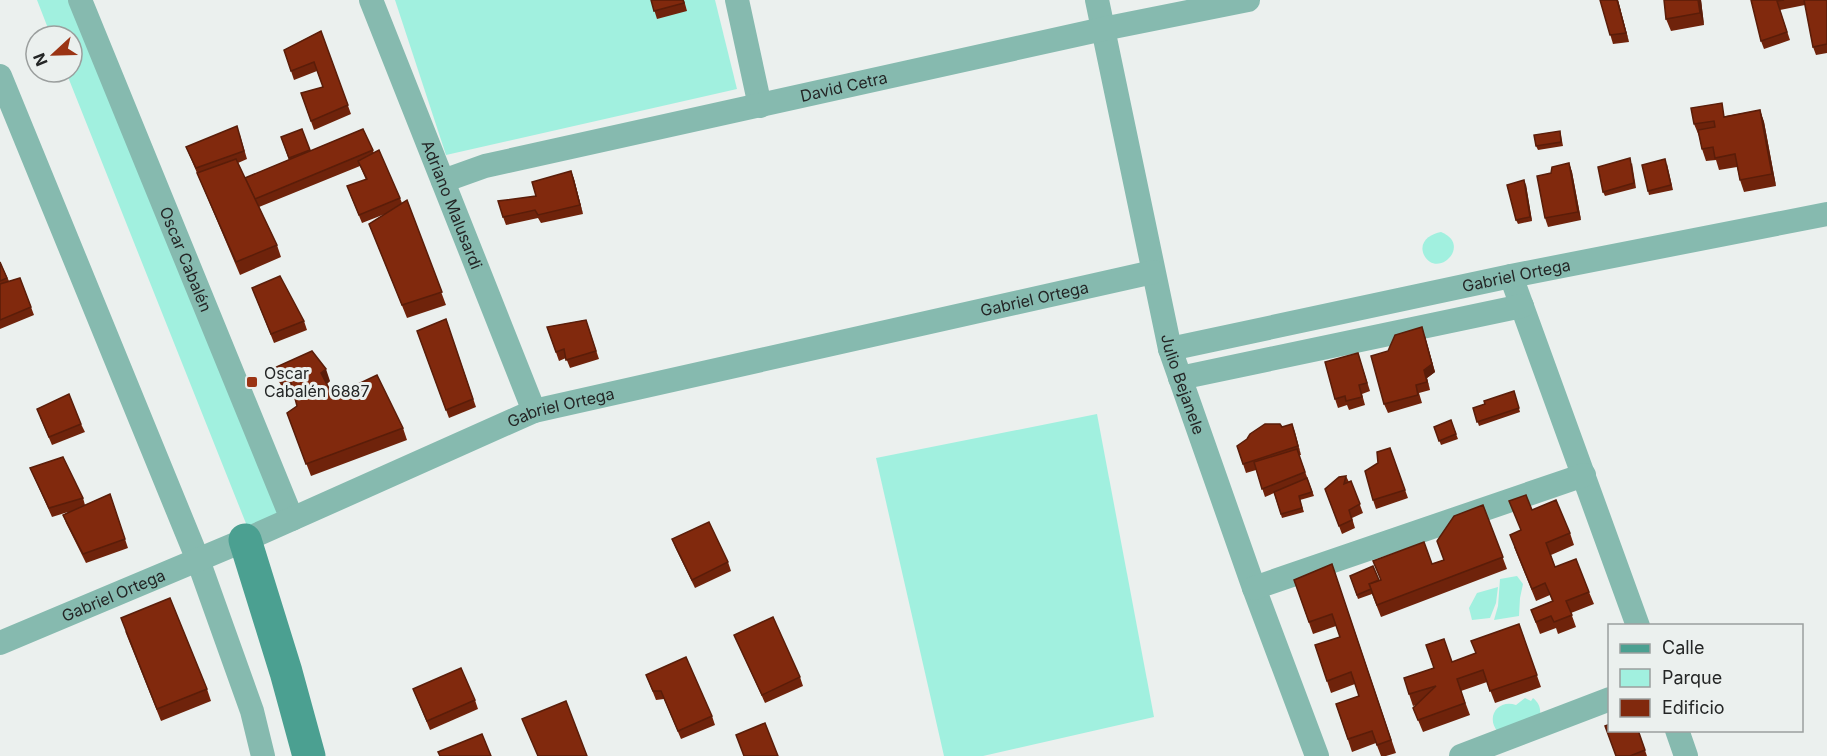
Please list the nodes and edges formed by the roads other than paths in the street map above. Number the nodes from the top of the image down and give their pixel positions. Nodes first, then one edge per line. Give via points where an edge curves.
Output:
1 (80, 0) edge
2 (371, 0) edge
3 (737, 0) edge
4 (1097, 0) edge
5 (1248, 0) edge
6 (1103, 28) junction
7 (0, 76) edge
8 (760, 106) junction
9 (443, 181) junction
10 (1827, 214) edge
11 (1153, 272) junction
12 (1511, 276) junction
13 (1522, 306) junction
14 (1170, 349) junction
15 (1180, 378) junction
16 (534, 411) junction
17 (1584, 476) junction
18 (292, 519) junction
19 (245, 540) junction
20 (198, 560) junction
21 (1254, 588) junction
22 (1637, 624) edge
23 (0, 643) edge
24 (1608, 700) edge
25 (1678, 732) edge
26 (263, 756) edge
27 (309, 756) edge
28 (1317, 756) edge
29 (1461, 756) edge
30 (1686, 756) edge

1 - 18 street, Oscar Cabalén
2 - 9 street, Adriano Malusardi
3 - 8 street
4 - 6 street, Julio Bejanele
5 - 6 street, David Cetra
6 - 8 street, David Cetra
6 - 11 street, Julio Bejanele
7 - 20 street
8 - 9 street, David Cetra via 485,166
9 - 16 street, Adriano Malusardi
10 - 12 street, Gabriel Ortega
11 - 14 street, Julio Bejanele
11 - 16 street, Gabriel Ortega
12 - 13 street
12 - 14 street, Gabriel Ortega
13 - 15 street, Gabriel Ortega
13 - 17 street
14 - 15 street, Julio Bejanele
15 - 21 street, Julio Bejanele
16 - 18 street, Gabriel Ortega
17 - 21 street
17 - 22 street
18 - 19 street, Gabriel Ortega
19 - 20 street, Gabriel Ortega
19 - 27 main road
20 - 23 street, Gabriel Ortega
20 - 26 street via 252,711
21 - 28 street, Julio Bejanele
24 - 29 street
25 - 30 street

